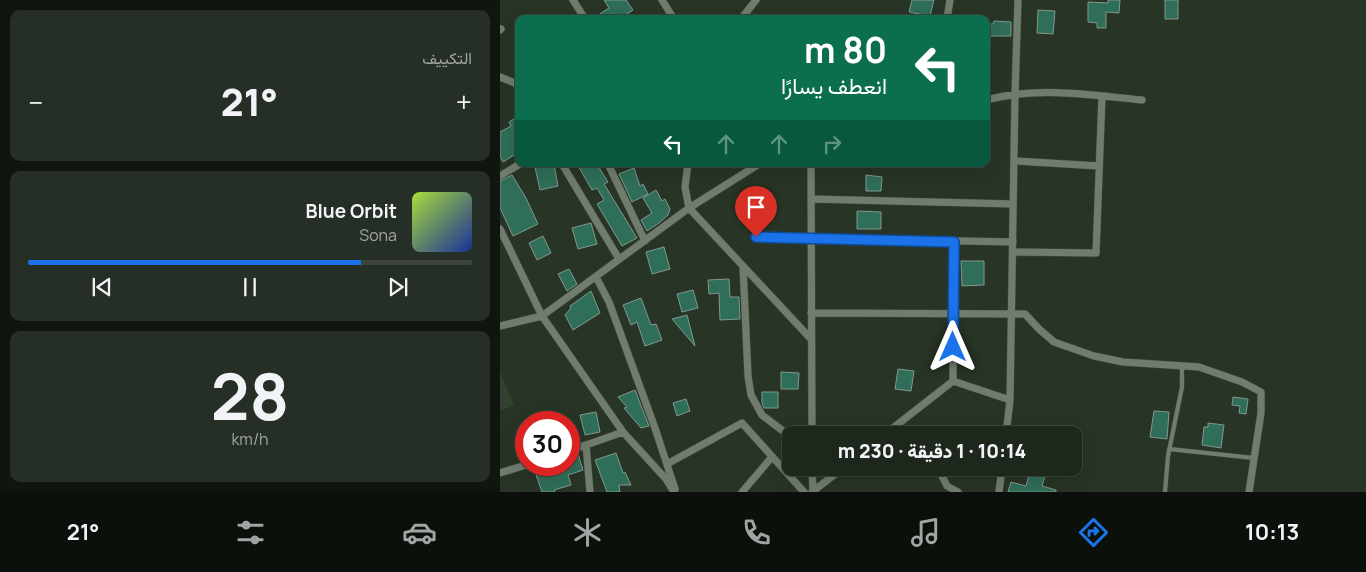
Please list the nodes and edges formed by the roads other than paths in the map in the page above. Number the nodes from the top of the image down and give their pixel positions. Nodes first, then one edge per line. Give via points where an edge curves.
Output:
1 (573, 0) edge
2 (662, 0) edge
3 (756, 0) edge
4 (950, 0) edge
5 (1018, 0) edge
6 (582, 15) edge
7 (671, 15) edge
8 (744, 15) edge
9 (948, 15) edge
10 (500, 78) edge
11 (515, 83) edge
12 (1014, 94) junction
13 (1102, 96) junction
14 (990, 99) edge
15 (1142, 100) dead end
16 (1014, 161) junction
17 (1099, 166) junction
18 (515, 167) edge
19 (564, 167) edge
20 (609, 167) edge
21 (688, 167) edge
22 (754, 167) edge
23 (811, 167) edge
24 (500, 176) edge
25 (811, 199) junction
26 (1013, 204) junction
27 (689, 208) junction
28 (500, 229) edge
29 (756, 237) dead end
30 (811, 238) junction
31 (644, 241) junction
32 (954, 242) junction
33 (1012, 242) junction
34 (1012, 252) junction
35 (619, 259) junction
36 (743, 266) junction
37 (596, 277) junction
38 (811, 313) junction
39 (953, 313) junction
40 (1012, 313) junction
41 (542, 316) junction
42 (500, 326) edge
43 (811, 339) junction
44 (1182, 366) junction
45 (953, 380) junction
46 (1010, 400) junction
47 (812, 426) edge
48 (895, 426) edge
49 (1007, 426) edge
50 (782, 431) edge
51 (623, 432) junction
52 (586, 445) junction
53 (580, 447) edge
54 (1169, 449) junction
55 (772, 457) junction
56 (1254, 458) junction
57 (667, 464) junction
58 (515, 469) edge
59 (500, 474) edge
60 (812, 476) edge
61 (833, 476) edge
62 (942, 476) edge
63 (1001, 476) edge
64 (590, 492) edge
65 (675, 492) edge
66 (742, 492) edge
67 (804, 492) edge
68 (812, 492) edge
69 (958, 492) edge
70 (999, 492) edge
71 (1165, 492) edge
72 (1249, 492) edge

1 - 6 street
2 - 7 street
3 - 8 street
4 - 9 street
5 - 12 street
10 - 11 street
12 - 13 street via 1056,92
12 - 14 street
12 - 16 street
13 - 15 street
13 - 17 street
16 - 17 street
16 - 26 street
17 - 34 street via 1096,253
18 - 24 street
19 - 35 street
20 - 31 street
21 - 27 street
22 - 27 street
23 - 25 street
25 - 26 street
25 - 30 street
26 - 33 street
27 - 31 street
27 - 36 street
28 - 41 street
29 - 30 street
30 - 32 street
30 - 38 street
31 - 35 street
32 - 33 street
32 - 39 street
33 - 34 street
34 - 40 street
35 - 37 street
36 - 43 street
36 - 50 street via 751,395 762,416
37 - 41 street
37 - 57 street via 609,302
38 - 39 street
38 - 43 street
39 - 40 street
39 - 45 street
40 - 44 street via 1025,314 1054,342 1094,356 1122,362
40 - 46 street
41 - 42 street
41 - 51 street
43 - 47 street
44 - 54 lane via 1182,387
44 - 56 street via 1206,369 1262,392
45 - 46 street
45 - 48 street
46 - 49 street
51 - 52 street
51 - 65 street
52 - 53 street
52 - 64 street
54 - 56 lane
54 - 71 lane
55 - 57 street via 742,423
55 - 66 street
55 - 67 street
56 - 72 street
57 - 65 street
58 - 59 street
60 - 68 street
61 - 68 street
62 - 69 street via 947,486
63 - 70 street

